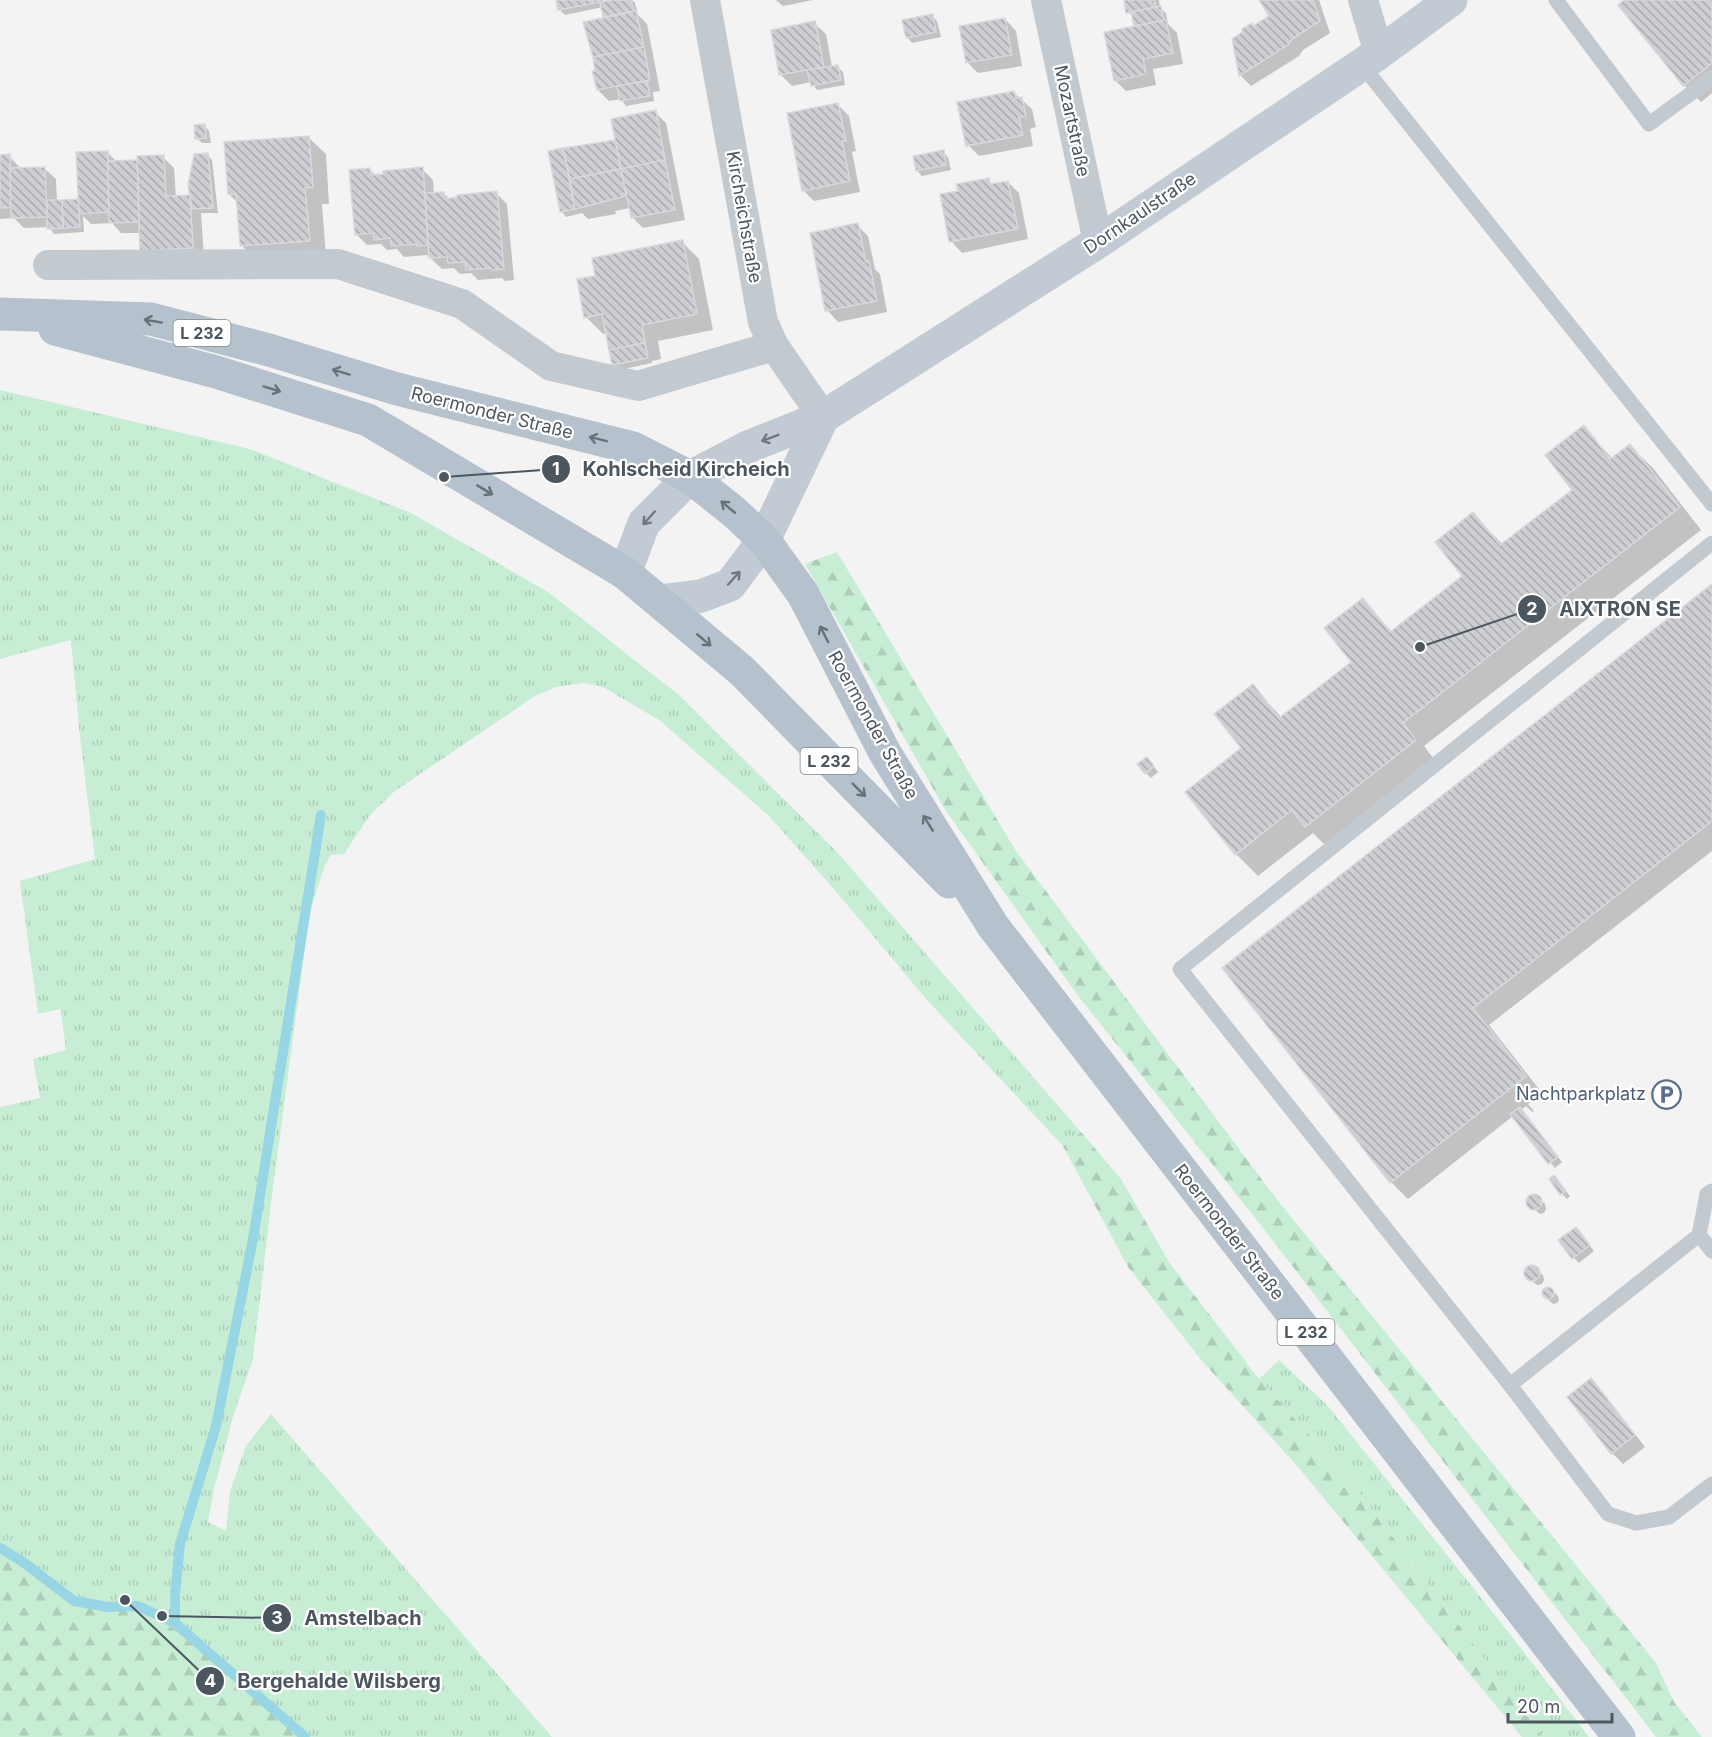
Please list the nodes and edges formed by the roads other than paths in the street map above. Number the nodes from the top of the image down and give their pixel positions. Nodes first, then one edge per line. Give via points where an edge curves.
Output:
1 (705, 0) edge
2 (1046, 0) edge
3 (1363, 0) edge
4 (1451, 0) edge
5 (1556, 0) edge
6 (1370, 59) junction
7 (1712, 78) edge
8 (1098, 242) junction
9 (48, 265) dead end
10 (0, 314) edge
11 (774, 346) junction
12 (823, 417) junction
13 (690, 477) junction
14 (1712, 504) edge
15 (764, 540) junction
16 (1712, 543) edge
17 (625, 573) junction
18 (660, 601) junction
19 (993, 927) junction
20 (1712, 1191) edge
21 (1699, 1235) junction
22 (1712, 1251) edge
23 (1510, 1385) junction
24 (1712, 1484) edge
25 (1619, 1737) edge

1 - 11 street, Kircheichstraße via 763,322
2 - 8 street, Mozartstraße
3 - 6 street
4 - 6 street, Dornkaulstraße
5 - 7 lane via 1649,124
6 - 8 street, Dornkaulstraße
6 - 14 lane
8 - 12 street, Dornkaulstraße
9 - 11 street via 338,264 462,304 551,366 638,386
13 -> 10 main road, Roermonder Straße / L 232 via 633,448 397,389 151,319
10 -> 17 main road, Roermonder Straße / L 232 via 216,372 368,420
11 - 12 street, Kircheichstraße
12 -> 13 street, Dornkaulstraße via 750,446
12 - 15 street
15 -> 13 main road, Roermonder Straße / L 232
13 -> 17 street, Dornkaulstraße via 644,523
18 -> 15 street via 701,596 730,585
19 -> 15 main road, Roermonder Straße / L 232 via 885,753 803,594
16 - 23 lane via 1180,969
17 - 18 main road, Roermonder Straße / L 232
18 -> 19 main road, Roermonder Straße / L 232 via 742,671
19 - 25 main road, Roermonder Straße / L 232
20 - 21 lane via 1707,1194
21 - 22 lane
21 - 23 lane
23 - 24 lane via 1608,1514 1636,1523 1669,1517

